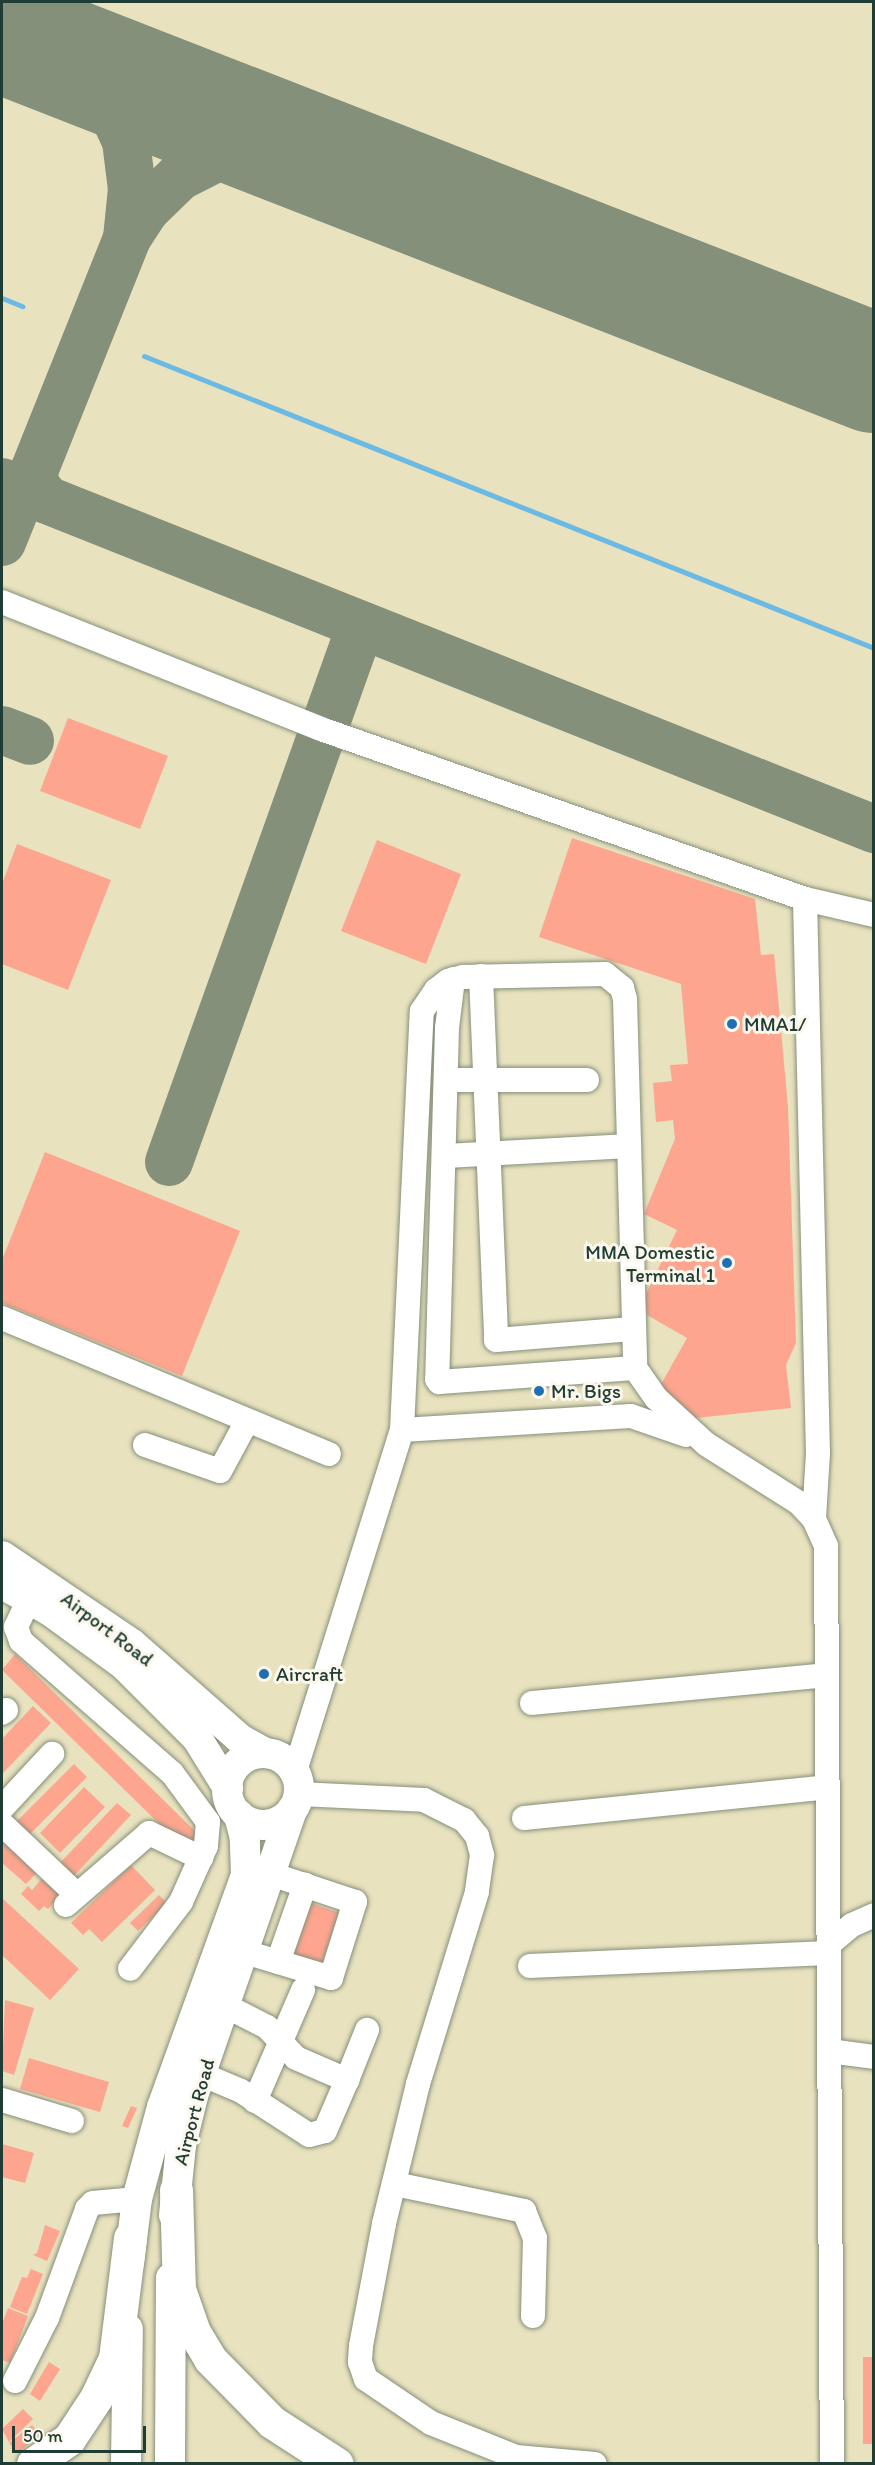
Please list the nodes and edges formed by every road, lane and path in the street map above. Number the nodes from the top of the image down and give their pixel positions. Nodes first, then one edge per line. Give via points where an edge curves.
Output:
1 (2, 602) edge
2 (805, 899) junction
3 (873, 915) edge
4 (481, 976) junction
5 (453, 979) junction
6 (447, 1080) junction
7 (486, 1080) junction
8 (587, 1080) dead end
9 (628, 1146) junction
10 (489, 1154) junction
11 (446, 1156) junction
12 (2, 1318) edge
13 (633, 1329) junction
14 (635, 1368) junction
15 (247, 1421) junction
16 (402, 1430) junction
17 (145, 1444) dead end
18 (706, 1444) junction
19 (329, 1454) dead end
20 (814, 1519) junction
21 (2, 1556) edge
22 (2, 1584) edge
23 (29, 1599) junction
24 (827, 1675) junction
25 (532, 1703) dead end
26 (263, 1752) junction
27 (52, 1754) dead end
28 (827, 1787) junction
29 (228, 1788) junction
30 (295, 1792) junction
31 (2, 1808) edge
32 (238, 1815) junction
33 (524, 1818) dead end
34 (2, 1824) edge
35 (201, 1858) junction
36 (271, 1874) junction
37 (305, 1885) junction
38 (873, 1915) edge
39 (828, 1949) junction
40 (245, 1952) junction
41 (278, 1962) junction
42 (530, 1966) dead end
43 (130, 1969) dead end
44 (303, 1990) dead end
45 (226, 2006) junction
46 (367, 2030) dead end
47 (281, 2041) junction
48 (829, 2051) junction
49 (873, 2057) edge
50 (201, 2074) junction
51 (347, 2080) junction
52 (2, 2100) edge
53 (255, 2101) junction
54 (72, 2121) dead end
55 (395, 2184) junction
56 (176, 2190) junction
57 (137, 2199) junction
58 (130, 2238) junction
59 (533, 2316) dead end
60 (15, 2381) dead end
61 (33, 2463) edge
62 (126, 2463) edge
63 (170, 2463) edge
64 (337, 2463) edge
65 (595, 2463) edge
66 (832, 2463) edge

1 - 2 street via 321,729
2 - 3 street
2 - 20 street via 818,1453
4 - 5 street
4 - 7 street
4 - 9 street via 589,972 616,979 625,999
5 - 6 street
5 - 16 street via 436,990 422,1011
6 - 7 street
6 - 11 street
7 - 8 street
7 - 10 street
9 - 10 street
9 - 13 street
10 - 11 street
10 - 13 street via 496,1340
11 - 14 street via 439,1382
12 - 15 street
13 - 14 street
14 - 18 street via 656,1398
15 - 17 street via 220,1471
15 - 19 street
16 - 18 street via 631,1416
16 - 30 street
18 - 20 street via 799,1503
20 - 24 street via 826,1546
21 - 26 main road, Airport Road via 132,1644 240,1739
22 - 23 main road, Airport Road
23 - 29 main road, Airport Road via 124,1665 197,1738
23 - 35 street via 16,1627 21,1641 172,1773 195,1800 208,1822
24 - 25 street
24 - 28 street
26 - 29 main road via 241,1760 232,1769
26 - 30 main road via 276,1754
27 - 31 street
28 - 33 street
28 - 39 street
29 - 32 main road via 228,1798
30 - 32 main road via 277,1822 253,1824
30 - 36 main road, Airport Road
30 - 55 street via 424,1800 464,1820 480,1846 477,1892 417,2085
32 - 57 main road, Airport Road via 245,1838 246,1875 162,2107
34 - 35 street via 71,1900 149,1833
35 - 43 street via 181,1902
36 - 37 street
36 - 40 main road, Airport Road
37 - 41 street
37 - 41 street via 355,1902 331,1978
38 - 39 street via 852,1925
39 - 42 street
39 - 48 street
40 - 41 street
40 - 45 main road, Airport Road
44 - 47 street
45 - 47 street via 267,2027
45 - 50 main road, Airport Road
46 - 51 street
47 - 51 street via 297,2058
47 - 53 street
48 - 49 street
48 - 66 street
50 - 53 street
50 - 56 main road, Airport Road via 181,2145
51 - 53 street via 325,2131 316,2135 309,2135
52 - 54 street
55 - 59 street via 524,2211 536,2238
55 - 65 street via 361,2346 360,2362 366,2379 431,2423 516,2457
56 - 63 main road, Airport Road via 172,2234
56 - 64 highway via 179,2289 199,2341 210,2359 272,2422
57 - 58 main road, Airport Road
57 - 60 street via 99,2201 87,2209 46,2318
58 - 61 highway via 115,2358 96,2398 69,2439
58 - 62 main road, Airport Road

